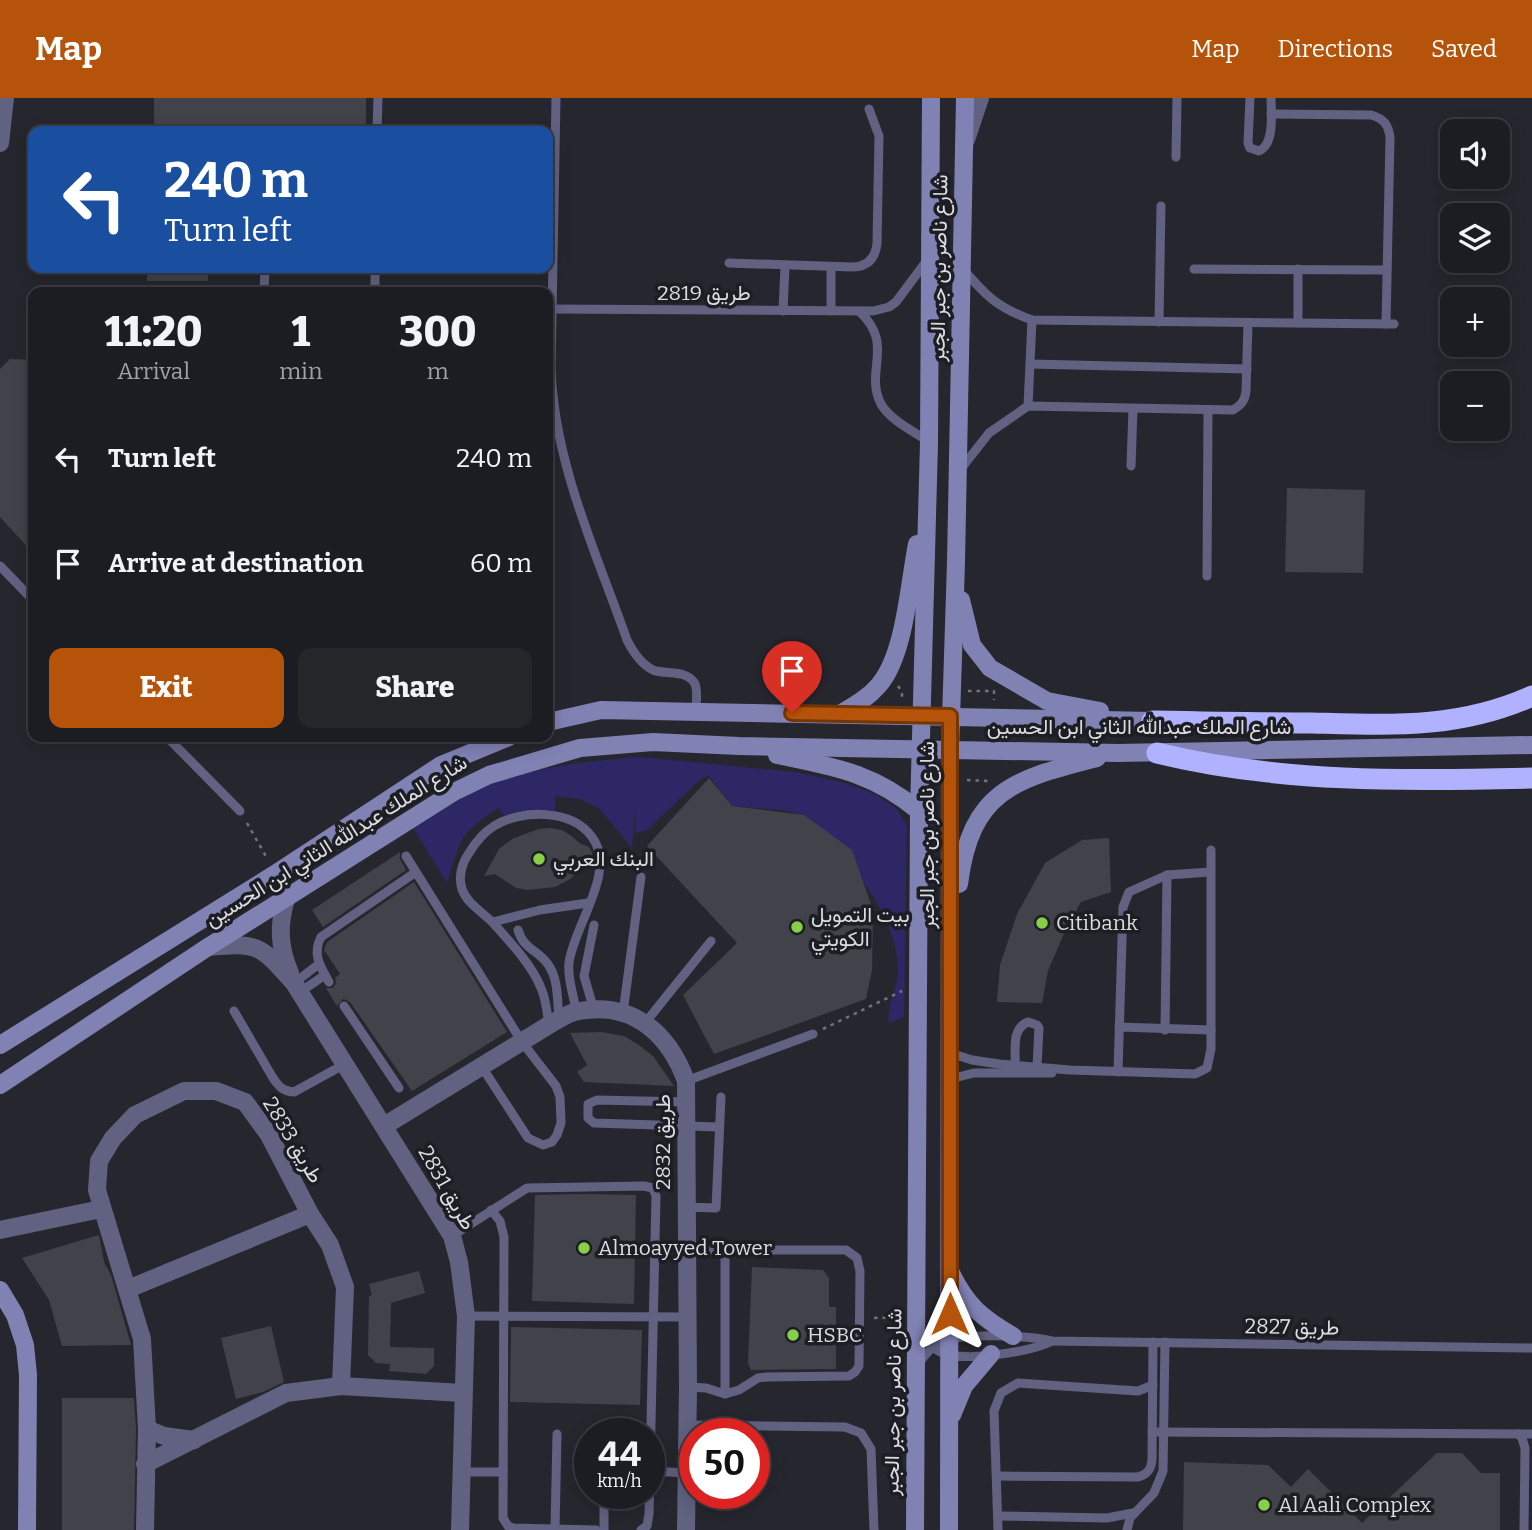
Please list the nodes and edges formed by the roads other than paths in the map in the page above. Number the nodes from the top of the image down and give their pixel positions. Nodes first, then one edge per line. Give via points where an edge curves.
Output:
1 (5, 98) edge
2 (378, 98) edge
3 (556, 98) edge
4 (931, 98) edge
5 (965, 98) edge
6 (980, 98) edge
7 (1177, 98) edge
8 (1250, 98) edge
9 (1271, 98) edge
10 (869, 109) dead end
11 (1271, 114) junction
12 (377, 126) edge
13 (0, 143) edge
14 (964, 146) junction
15 (1176, 157) dead end
16 (553, 204) edge
17 (1161, 206) dead end
18 (932, 254) junction
19 (729, 263) dead end
20 (785, 266) junction
21 (831, 267) junction
22 (963, 269) junction
23 (1194, 269) dead end
24 (1298, 269) junction
25 (1386, 270) junction
26 (553, 309) edge
27 (783, 311) junction
28 (831, 311) junction
29 (860, 312) junction
30 (1032, 320) junction
31 (1158, 322) junction
32 (1248, 323) junction
33 (1298, 323) junction
34 (1030, 364) junction
35 (1247, 369) junction
36 (553, 399) edge
37 (1028, 407) junction
38 (1133, 409) junction
39 (1208, 410) junction
40 (929, 443) junction
41 (1131, 466) dead end
42 (957, 474) junction
43 (927, 496) junction
44 (957, 562) junction
45 (0, 566) edge
46 (1207, 576) dead end
47 (28, 595) edge
48 (1532, 696) edge
49 (696, 712) junction
50 (840, 714) junction
51 (921, 715) junction
52 (950, 716) junction
53 (553, 721) edge
54 (1152, 721) junction
55 (172, 742) edge
56 (497, 742) edge
57 (1532, 745) edge
58 (739, 746) junction
59 (920, 750) junction
60 (950, 750) junction
61 (1118, 753) junction
62 (1157, 753) junction
63 (1532, 778) edge
64 (240, 811) road end
65 (919, 811) junction
66 (1211, 850) dead end
67 (406, 856) dead end
68 (1210, 872) junction
69 (416, 873) junction
70 (1167, 875) junction
71 (640, 877) dead end
72 (286, 899) junction
73 (588, 904) junction
74 (493, 922) junction
75 (594, 925) dead end
76 (518, 930) dead end
77 (711, 941) dead end
78 (208, 947) junction
79 (950, 954) junction
80 (319, 964) junction
81 (297, 987) junction
82 (345, 1006) dead end
83 (585, 1010) junction
84 (233, 1011) dead end
85 (623, 1013) junction
86 (554, 1022) junction
87 (645, 1023) junction
88 (1119, 1027) junction
89 (1165, 1030) junction
90 (1211, 1030) junction
91 (813, 1034) road end
92 (522, 1042) junction
93 (0, 1045) edge
94 (950, 1053) junction
95 (345, 1064) junction
96 (1015, 1065) junction
97 (1037, 1066) junction
98 (482, 1067) junction
99 (1070, 1070) junction
100 (1118, 1072) junction
101 (950, 1079) junction
102 (686, 1081) junction
103 (0, 1085) edge
104 (399, 1088) dead end
105 (721, 1097) dead end
106 (687, 1102) junction
107 (384, 1126) junction
108 (687, 1126) junction
109 (719, 1128) junction
110 (685, 1207) junction
111 (101, 1209) junction
112 (491, 1210) junction
113 (310, 1214) junction
114 (0, 1230) edge
115 (452, 1236) junction
116 (687, 1250) junction
117 (725, 1250) junction
118 (950, 1270) junction
119 (128, 1289) junction
120 (0, 1290) edge
121 (466, 1315) junction
122 (505, 1315) junction
123 (653, 1317) junction
124 (687, 1317) junction
125 (916, 1325) junction
126 (1013, 1336) junction
127 (1052, 1340) junction
128 (1153, 1342) junction
129 (1165, 1342) junction
130 (933, 1347) junction
131 (950, 1347) junction
132 (1532, 1348) edge
133 (991, 1354) junction
134 (916, 1370) junction
135 (1153, 1385) junction
136 (341, 1386) junction
137 (688, 1390) junction
138 (463, 1393) junction
139 (725, 1394) junction
140 (651, 1418) edge
141 (688, 1418) edge
142 (948, 1425) junction
143 (770, 1426) edge
144 (147, 1429) junction
145 (1152, 1432) junction
146 (1164, 1433) junction
147 (556, 1434) dead end
148 (1518, 1434) junction
149 (1532, 1434) edge
150 (194, 1440) junction
151 (145, 1464) junction
152 (461, 1472) junction
153 (503, 1472) junction
154 (997, 1476) junction
155 (604, 1509) edge
156 (649, 1509) edge
157 (686, 1509) edge
158 (1133, 1513) junction
159 (999, 1516) junction
160 (555, 1529) edge
161 (27, 1530) edge
162 (145, 1530) edge
163 (460, 1530) edge
164 (596, 1530) edge
165 (604, 1530) edge
166 (641, 1530) edge
167 (686, 1530) edge
168 (874, 1530) edge
169 (915, 1530) edge
170 (949, 1530) edge
171 (999, 1530) edge
172 (1127, 1530) edge
173 (1524, 1530) edge

1 - 13 street
2 - 12 lane
3 - 16 lane
4 - 18 main road, شارع ناصر بن جبر الجبر
5 - 14 main road, شارع ناصر بن جبر الجبر
6 - 14 street
7 - 15 lane
8 - 11 lane via 1248,143 1255,151 1268,145
9 - 11 lane
10 - 21 lane via 879,136 876,253 862,267
11 - 25 lane via 1382,118 1390,137
14 - 22 main road, شارع ناصر بن جبر الجبر
17 - 31 lane
18 - 29 lane, طريق 2819 via 896,302
18 - 40 main road, شارع ناصر بن جبر الجبر
19 - 20 lane
20 - 21 lane
20 - 27 lane
21 - 28 lane
22 - 30 lane via 1002,308
22 - 42 main road, شارع ناصر بن جبر الجبر
23 - 24 lane
24 - 25 lane
24 - 33 lane
25 - 33 lane via 1390,324
26 - 27 lane, طريق 2819
27 - 28 lane, طريق 2819
28 - 29 lane, طريق 2819
29 - 40 lane via 876,332 882,405
30 - 31 lane
30 - 34 lane
31 - 32 lane
32 - 33 lane
32 - 35 lane
34 - 35 lane
34 - 37 lane
35 - 39 lane via 1245,399 1240,406
36 - 49 lane via 573,487 628,640 653,670 692,680
37 - 38 lane
37 - 42 lane via 989,433
38 - 39 lane
38 - 41 lane
39 - 46 lane
40 - 43 main road, شارع ناصر بن جبر الجبر
42 - 44 main road, شارع ناصر بن جبر الجبر
43 - 50 main road via 904,620 888,670 865,699
43 - 51 main road, شارع ناصر بن جبر الجبر
44 - 52 main road, شارع ناصر بن جبر الجبر
44 - 54 main road via 972,645 990,668 1047,701
45 - 47 lane
48 - 54 highway via 1509,707 1442,722
49 - 50 main road, شارع الملك عبدالله الثاني ابن الحسين
49 - 53 main road, شارع الملك عبدالله الثاني ابن الحسين via 601,710
50 - 51 main road, شارع الملك عبدالله الثاني ابن الحسين
51 - 52 main road, شارع الملك عبدالله الثاني ابن الحسين
51 - 59 main road, شارع ناصر بن جبر الجبر
52 - 54 main road, شارع الملك عبدالله الثاني ابن الحسين
52 - 60 main road, شارع ناصر بن جبر الجبر
55 - 64 lane
56 - 93 main road, شارع الملك عبدالله الثاني ابن الحسين via 441,765
57 - 62 main road, شارع الملك عبدالله الثاني ابن الحسين
58 - 59 main road, شارع الملك عبدالله الثاني ابن الحسين
58 - 65 main road via 858,773
58 - 72 main road, شارع الملك عبدالله الثاني ابن الحسين via 653,742 580,748 489,775 454,792
59 - 60 main road, شارع الملك عبدالله الثاني ابن الحسين
59 - 65 main road, شارع ناصر بن جبر الجبر
60 - 61 main road, شارع الملك عبدالله الثاني ابن الحسين
60 - 79 main road, شارع ناصر بن جبر الجبر
61 - 62 main road, شارع الملك عبدالله الثاني ابن الحسين
61 - 79 main road via 1027,778 990,803 974,828 961,866
62 - 63 highway via 1231,767 1343,778
65 - 125 main road, شارع ناصر بن جبر الجبر
66 - 68 lane
67 - 69 lane
68 - 70 lane
68 - 90 lane
69 - 80 lane via 321,937 316,950
69 - 92 lane
70 - 88 lane via 1129,892 1123,907
70 - 89 lane
71 - 85 lane
72 - 78 main road, شارع الملك عبدالله الثاني ابن الحسين
72 - 81 street, طريق 2831 via 279,936
73 - 74 lane
73 - 74 lane via 599,877 599,850 593,838 584,828 558,816 514,817 477,841 460,874 469,902
73 - 83 lane via 569,963
74 - 86 lane via 537,979
75 - 83 lane via 584,976
76 - 86 lane via 555,978
77 - 87 lane
78 - 81 street, طريق 2831 via 243,944 259,948
78 - 103 main road, شارع الملك عبدالله الثاني ابن الحسين
79 - 94 main road, شارع ناصر بن جبر الجبر
80 - 81 lane
80 - 81 lane via 326,978
81 - 95 street, طريق 2831
82 - 104 lane
83 - 85 street, طريق 2832
83 - 86 street
84 - 95 lane via 273,1078 286,1091 295,1092
85 - 87 street, طريق 2832
86 - 92 street
87 - 102 street, طريق 2832 via 664,1038
88 - 89 lane
88 - 100 lane
89 - 90 lane
90 - 100 lane via 1207,1068 1195,1074
91 - 102 lane
92 - 98 street
92 - 98 lane via 561,1097 561,1123 552,1142 543,1145 528,1138
94 - 96 lane
94 - 101 main road, شارع ناصر بن جبر الجبر
95 - 107 street, طريق 2831
96 - 97 lane
96 - 97 lane via 1016,1033 1028,1022 1039,1028
97 - 99 lane
98 - 107 street
99 - 100 lane
99 - 101 lane via 974,1073
101 - 118 main road, شارع ناصر بن جبر الجبر
102 - 106 street, طريق 2832
105 - 109 lane
106 - 108 street, طريق 2832
106 - 108 lane via 597,1100 588,1104 587,1113 594,1123
107 - 115 street, طريق 2831
108 - 109 lane
108 - 110 street, طريق 2832
109 - 110 lane via 716,1208
110 - 116 street, طريق 2832
111 - 113 street, طريق 2833 via 99,1161 135,1115 184,1091 215,1091 245,1102
111 - 114 street
111 - 119 street, طريق 2833
112 - 115 lane
112 - 122 lane via 503,1231
112 - 123 lane via 535,1186 653,1188
113 - 119 street, طريق 2833
113 - 136 street, طريق 2833 via 330,1245 345,1287
115 - 121 street, طريق 2831
116 - 117 lane
116 - 124 street, طريق 2832
117 - 139 lane
117 - 139 lane via 846,1250 857,1258 860,1271 859,1366 855,1372 849,1377 758,1378
118 - 126 main road via 970,1305
118 - 131 main road, شارع ناصر بن جبر الجبر
119 - 144 street, طريق 2833 via 142,1339
120 - 161 main road via 25,1345
121 - 122 lane
121 - 138 street, طريق 2831
122 - 123 lane
122 - 153 lane
123 - 124 lane
123 - 140 lane
124 - 137 street, طريق 2832
125 - 130 lane
125 - 134 main road, شارع ناصر بن جبر الجبر
126 - 127 lane, طريق 2827
126 - 131 lane, طريق 2827
127 - 128 lane, طريق 2827
127 - 133 lane, طريق 2827 via 1031,1349
128 - 129 lane, طريق 2827
128 - 135 lane
129 - 132 lane, طريق 2827
129 - 146 lane
130 - 131 lane
130 - 131 lane, طريق 2827
130 - 134 lane, طريق 2827
131 - 133 lane, طريق 2827
131 - 142 main road, شارع ناصر بن جبر الجبر
133 - 142 main road via 964,1387
134 - 169 main road, شارع ناصر بن جبر الجبر
135 - 145 lane
135 - 154 lane via 1138,1391 1028,1383 1009,1387 1001,1393 994,1411
136 - 138 street
136 - 150 street via 286,1393
137 - 139 lane
137 - 141 street, طريق 2832
138 - 152 street, طريق 2831
142 - 170 main road, شارع ناصر بن جبر الجبر
143 - 168 lane via 845,1427 862,1433 871,1449
144 - 150 street
144 - 151 street, طريق 2833
145 - 146 lane
145 - 154 lane via 1152,1465 1142,1476
146 - 148 lane
146 - 158 lane via 1158,1486
147 - 160 lane
148 - 149 lane
148 - 173 lane via 1525,1448
150 - 151 street
151 - 162 street, طريق 2833
152 - 153 lane
152 - 163 street, طريق 2831
153 - 160 lane via 505,1522 513,1528
154 - 159 lane
155 - 165 lane
156 - 166 lane via 647,1526
157 - 167 street, طريق 2832
158 - 159 lane via 1107,1518
158 - 172 lane
159 - 171 lane
160 - 164 lane

